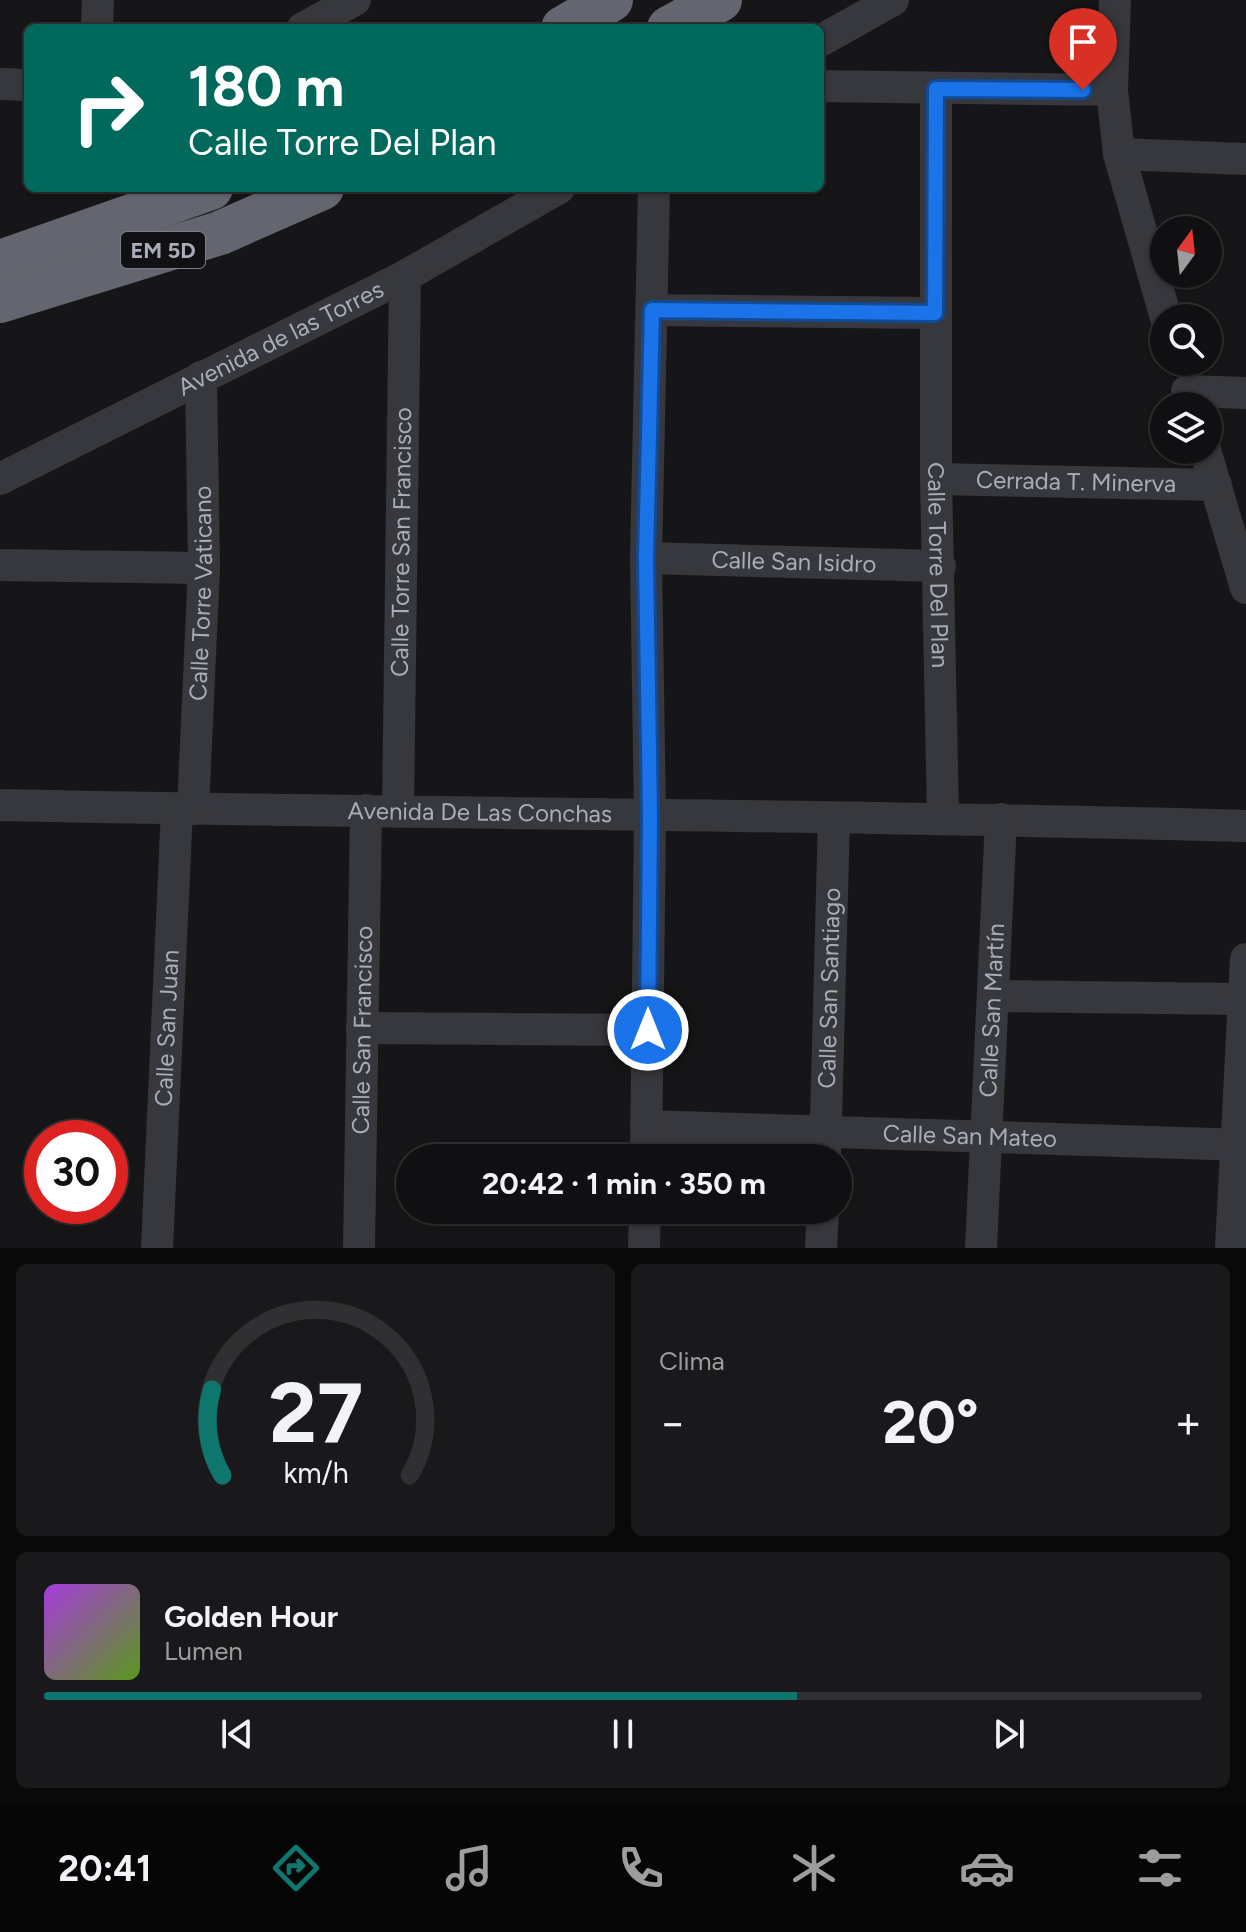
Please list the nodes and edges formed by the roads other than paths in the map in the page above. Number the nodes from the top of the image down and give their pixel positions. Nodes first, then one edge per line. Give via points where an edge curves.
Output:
1 (98, 0) edge
2 (303, 0) edge
3 (355, 0) edge
4 (611, 0) edge
5 (720, 0) edge
6 (893, 0) edge
7 (1115, 0) edge
8 (97, 24) edge
9 (302, 24) edge
10 (310, 24) edge
11 (570, 24) edge
12 (676, 24) edge
13 (824, 39) edge
14 (0, 84) edge
15 (24, 85) edge
16 (824, 86) edge
17 (936, 89) junction
18 (1112, 90) junction
19 (1119, 154) junction
20 (1246, 159) edge
21 (200, 192) edge
22 (313, 192) edge
23 (552, 192) edge
24 (654, 192) edge
25 (0, 262) edge
26 (405, 276) junction
27 (0, 301) edge
28 (1162, 304) edge
29 (652, 310) junction
30 (935, 313) junction
31 (201, 377) junction
32 (1186, 386) edge
33 (1246, 393) edge
34 (1209, 464) edge
35 (0, 479) edge
36 (936, 479) junction
37 (1216, 485) junction
38 (646, 558) junction
39 (0, 565) edge
40 (940, 566) junction
41 (204, 568) junction
42 (1246, 588) edge
43 (0, 805) edge
44 (185, 809) junction
45 (366, 810) junction
46 (398, 810) junction
47 (650, 816) junction
48 (834, 818) junction
49 (943, 818) junction
50 (1001, 819) junction
51 (1246, 826) edge
52 (1246, 959) edge
53 (993, 996) junction
54 (1242, 999) junction
55 (362, 1028) junction
56 (648, 1030) junction
57 (986, 1136) junction
58 (646, 1142) edge
59 (766, 1144) edge
60 (826, 1144) edge
61 (844, 1144) edge
62 (1241, 1145) edge
63 (645, 1224) edge
64 (822, 1224) edge
65 (157, 1248) edge
66 (359, 1248) edge
67 (644, 1248) edge
68 (821, 1248) edge
69 (981, 1248) edge
70 (1231, 1248) edge

1 - 8 street
2 - 9 street
3 - 10 street
4 - 11 highway
5 - 12 highway
6 - 13 street
7 - 18 street
14 - 15 street
16 - 17 street
17 - 18 street
17 - 30 street, Calle Torre Del Plan
18 - 19 street
19 - 20 street
19 - 28 street
21 - 25 highway, EM 5D
22 - 27 highway, EM 5D via 220,233
23 - 26 street, Avenida de las Torres
24 - 29 street
26 - 31 street, Avenida de las Torres
26 - 46 street, Calle Torre San Francisco
29 - 30 street
29 - 38 street
30 - 36 street, Calle Torre Del Plan
31 - 35 street, Avenida de las Torres
31 - 41 street, Calle Torre Vaticano
32 - 33 street
34 - 37 street
36 - 37 street, Cerrada T. Minerva
36 - 40 street, Calle Torre Del Plan
37 - 42 street
38 - 40 street, Calle San Isidro
38 - 47 street
39 - 41 street
40 - 49 street, Calle Torre Del Plan
41 - 44 street, Calle Torre Vaticano
43 - 44 street, Avenida De Las Conchas
44 - 45 street, Avenida De Las Conchas
44 - 65 street, Calle San Juan
45 - 46 street, Avenida De Las Conchas
45 - 55 street, Calle San Francisco
46 - 47 street, Avenida De Las Conchas
47 - 48 street, Avenida De Las Conchas
47 - 56 street
48 - 49 street, Avenida De Las Conchas
48 - 60 street, Calle San Santiago
49 - 50 street, Avenida De Las Conchas
50 - 51 street, Avenida De Las Conchas
50 - 53 street, Calle San Martín
52 - 54 street
53 - 54 street
53 - 57 street, Calle San Martín
54 - 62 street
55 - 56 street
55 - 66 street, Calle San Francisco
56 - 58 street
57 - 61 street, Calle San Mateo
57 - 62 street, Calle San Mateo
57 - 69 street, Calle San Martín
58 - 59 street, Calle San Mateo
62 - 70 street
63 - 67 street
64 - 68 street

